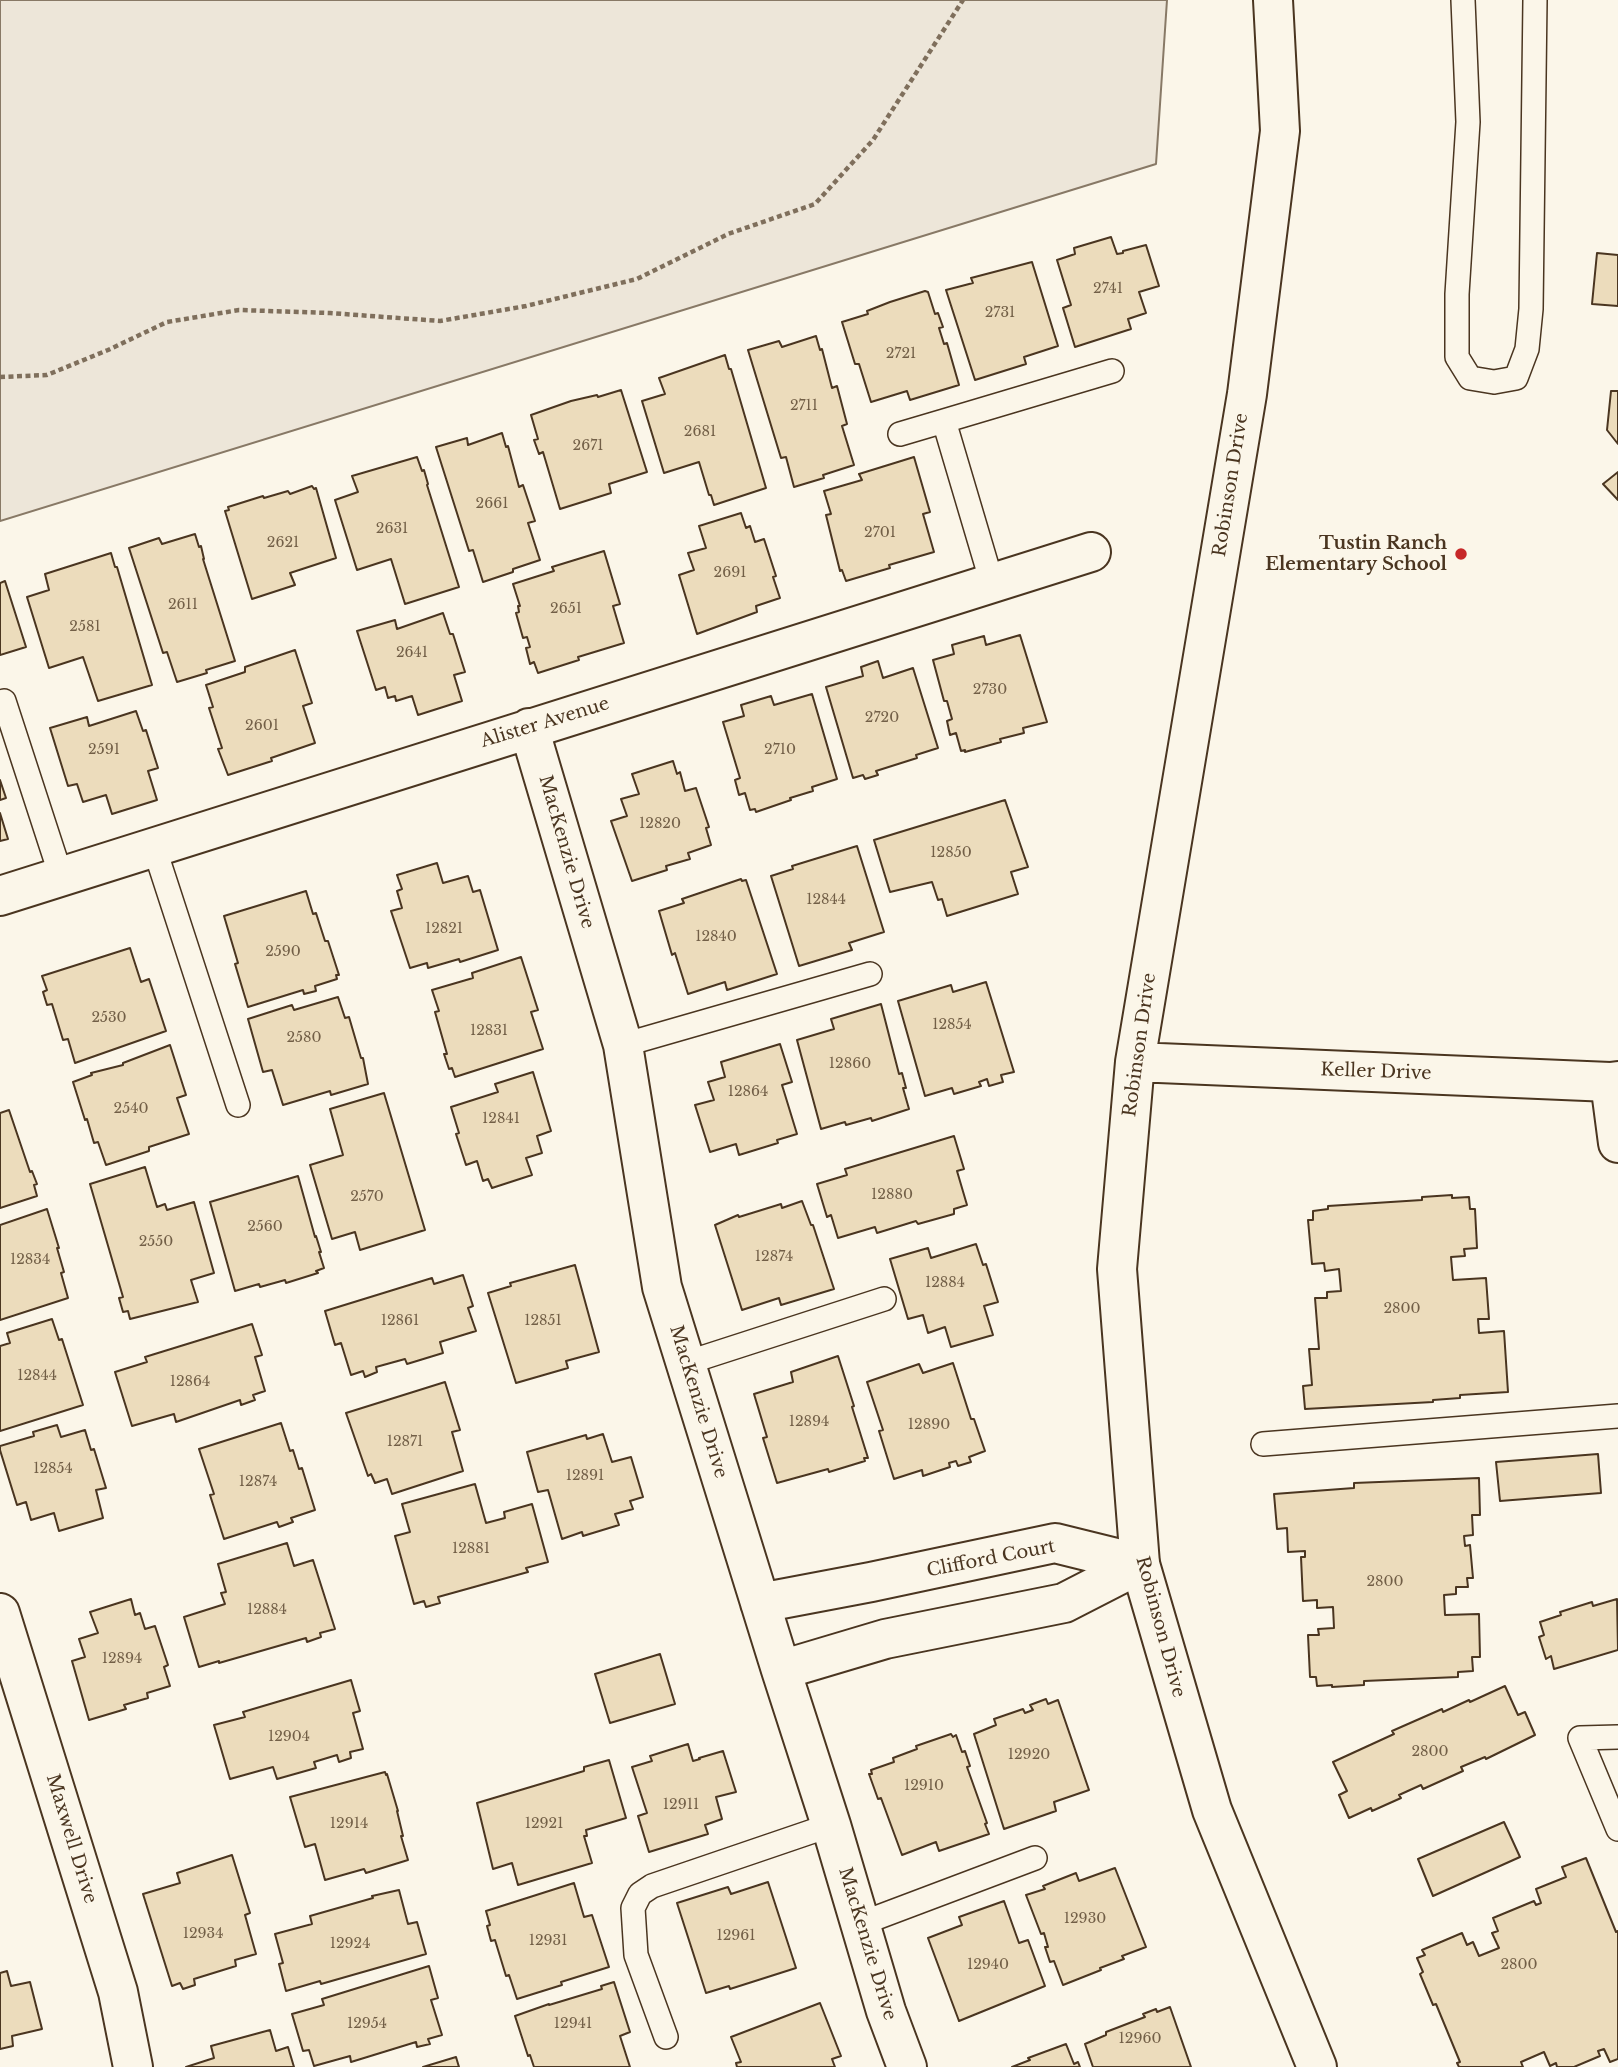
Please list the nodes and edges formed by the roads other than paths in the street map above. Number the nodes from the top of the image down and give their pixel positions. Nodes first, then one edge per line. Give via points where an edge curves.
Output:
1 (1273, 0) edge
2 (1463, 0) edge
3 (1535, 0) edge
4 (1112, 370) dead end
5 (943, 422) junction
6 (900, 434) dead end
7 (1091, 552) dead end
8 (992, 583) junction
9 (4, 701) dead end
10 (529, 728) junction
11 (153, 847) junction
12 (61, 876) junction
13 (0, 896) edge
14 (870, 974) dead end
15 (623, 1045) junction
16 (1135, 1062) junction
17 (1614, 1081) edge
18 (238, 1105) dead end
19 (1618, 1143) edge
20 (884, 1299) dead end
21 (686, 1363) junction
22 (1618, 1416) edge
23 (1262, 1444) dead end
24 (1140, 1564) junction
25 (760, 1603) junction
26 (0, 1613) edge
27 (781, 1670) junction
28 (1618, 1737) edge
29 (831, 1825) junction
30 (1618, 1829) edge
31 (1035, 1858) dead end
32 (860, 1924) junction
33 (666, 2037) dead end
34 (133, 2067) edge
35 (907, 2067) edge
36 (1317, 2067) edge

1 - 16 street, Robinson Drive via 1280,131 1247,394
2 - 3 lane via 1468,122 1457,357 1470,377 1494,382 1516,377 1527,349
4 - 5 lane
5 - 6 lane
5 - 8 lane
7 - 8 street, Alister Avenue
8 - 10 street, Alister Avenue
9 - 12 lane
10 - 11 street, Alister Avenue
10 - 15 street, MacKenzie Drive
11 - 12 street, Alister Avenue
11 - 18 lane
12 - 13 street, Alister Avenue
14 - 15 lane
15 - 21 street, MacKenzie Drive via 662,1287
16 - 17 street, Keller Drive
16 - 24 street, Robinson Drive via 1117,1269
17 - 19 street
20 - 21 lane
21 - 25 street, MacKenzie Drive
22 - 23 lane
24 - 25 street, Clifford Court via 1055,1543
24 - 27 street via 1064,1603 885,1639
24 - 36 street, Robinson Drive via 1212,1810
25 - 27 street, MacKenzie Drive
26 - 34 street, Maxwell Drive via 118,1992
27 - 29 street, MacKenzie Drive
28 - 30 lane via 1580,1738
29 - 32 street, MacKenzie Drive
29 - 33 lane via 639,1894 633,1908 636,1955
31 - 32 lane
32 - 35 street, MacKenzie Drive

